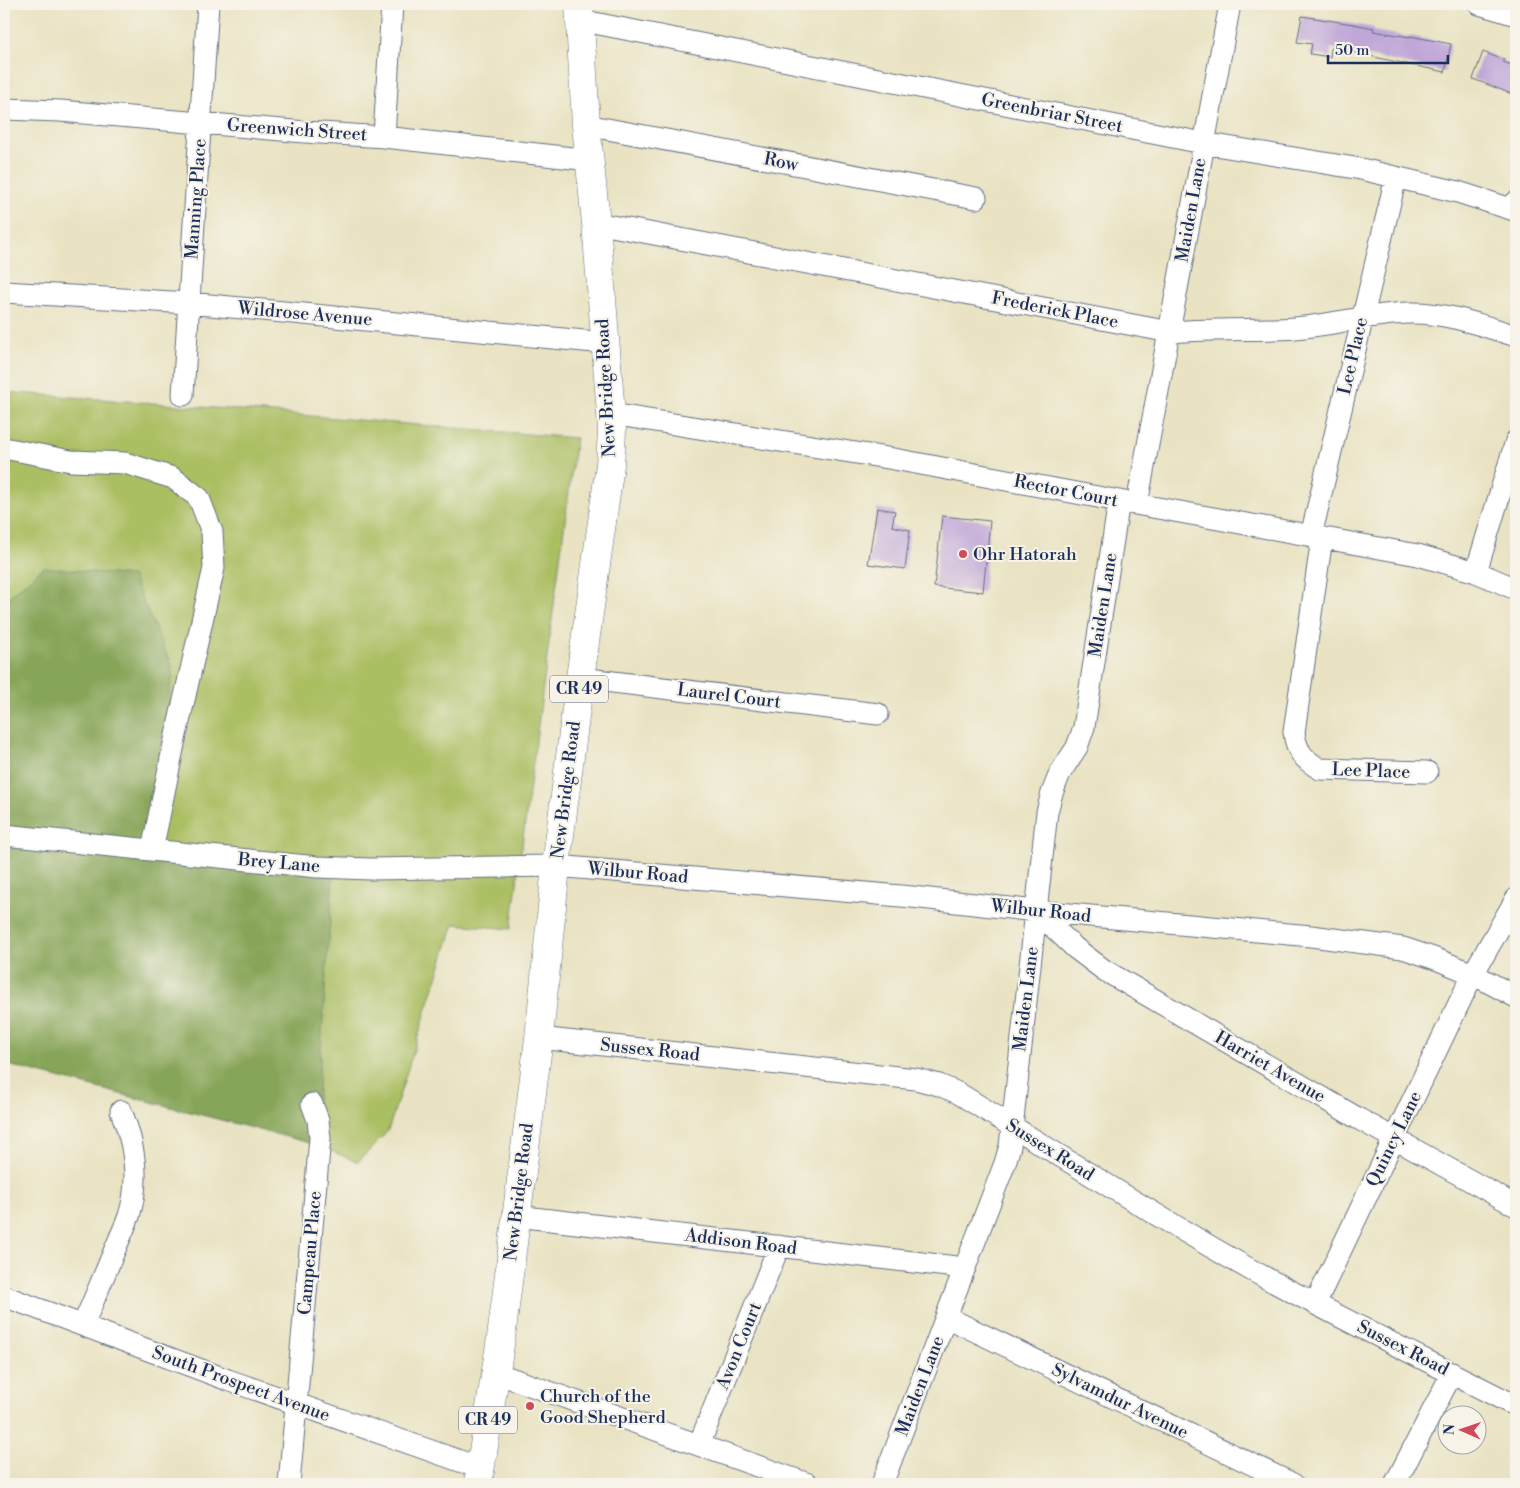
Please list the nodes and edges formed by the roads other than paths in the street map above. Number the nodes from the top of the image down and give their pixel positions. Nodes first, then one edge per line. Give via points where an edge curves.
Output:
1 (208, 4) edge
2 (392, 4) edge
3 (1230, 4) edge
4 (1479, 4) edge
5 (579, 12) edge
6 (1516, 15) edge
7 (4, 108) edge
8 (201, 123) junction
9 (586, 125) junction
10 (384, 137) junction
11 (1203, 144) junction
12 (590, 160) junction
13 (1396, 177) junction
14 (976, 198) dead end
15 (1516, 202) edge
16 (596, 223) junction
17 (4, 292) edge
18 (189, 304) junction
19 (1362, 318) junction
20 (1170, 332) junction
21 (1516, 336) edge
22 (605, 343) junction
23 (183, 395) dead end
24 (611, 414) junction
25 (1516, 441) edge
26 (4, 448) edge
27 (1128, 503) junction
28 (1317, 537) junction
29 (1476, 572) junction
30 (1516, 589) edge
31 (580, 678) junction
32 (878, 714) dead end
33 (1426, 772) dead end
34 (4, 835) edge
35 (152, 850) junction
36 (556, 866) junction
37 (1516, 899) edge
38 (1036, 911) junction
39 (1473, 974) junction
40 (1516, 997) edge
41 (539, 1038) junction
42 (312, 1104) dead end
43 (121, 1111) dead end
44 (1011, 1126) junction
45 (1394, 1138) junction
46 (1516, 1206) edge
47 (516, 1216) junction
48 (779, 1246) junction
49 (965, 1268) junction
50 (4, 1296) edge
51 (1315, 1304) junction
52 (946, 1317) junction
53 (83, 1325) junction
54 (496, 1373) junction
55 (1452, 1373) junction
56 (296, 1404) junction
57 (1516, 1406) edge
58 (699, 1446) junction
59 (479, 1476) edge
60 (289, 1484) edge
61 (808, 1484) edge
62 (882, 1484) edge
63 (1293, 1484) edge
64 (1395, 1484) edge

1 - 8 street, Manning Place
2 - 10 street
3 - 11 street, Maiden Lane
4 - 6 street
5 - 9 main road, New Bridge Road / CR 49
5 - 11 street, Greenbriar Street
7 - 8 street, Greenwich Street
8 - 10 street, Greenwich Street
8 - 18 street, Manning Place
9 - 12 main road, New Bridge Road / CR 49
9 - 14 street, Row
10 - 12 street, Greenwich Street
11 - 13 street, Greenbriar Street
11 - 20 street, Maiden Lane
12 - 16 main road, New Bridge Road / CR 49
13 - 15 street, Greenbriar Street via 1514,210
13 - 19 street, Lee Place
16 - 20 street, Frederick Place
16 - 22 main road, New Bridge Road / CR 49
17 - 18 street, Wildrose Avenue
18 - 22 street, Wildrose Avenue
18 - 23 street, Manning Place
19 - 20 street, Frederick Place via 1322,326 1273,330
19 - 21 street, Frederick Place via 1383,314 1438,315
19 - 28 street, Lee Place
20 - 27 street, Maiden Lane
22 - 24 main road, New Bridge Road / CR 49
24 - 27 street, Rector Court via 894,458
24 - 31 main road, New Bridge Road / CR 49 via 610,465
25 - 29 street
26 - 35 street via 71,461 125,463 173,478 199,498 212,532 214,568
27 - 28 street, Rector Court
27 - 38 street, Maiden Lane via 1084,726 1077,747 1060,773 1047,812
28 - 29 street, Rector Court via 1418,555
28 - 33 street, Lee Place via 1294,732 1301,755 1320,769
29 - 30 street, Rector Court
31 - 32 street, Laurel Court
31 - 36 main road, New Bridge Road / CR 49
34 - 35 street, Brey Lane
35 - 36 street, Brey Lane via 343,868
36 - 38 street, Wilbur Road
36 - 41 main road, New Bridge Road / CR 49
37 - 39 street, Quincy Lane
38 - 39 street, Wilbur Road via 1311,936 1402,948
38 - 44 street, Maiden Lane
38 - 45 street, Harriet Avenue via 1104,970
39 - 40 street, Wilbur Road
39 - 45 street, Quincy Lane
41 - 44 street, Sussex Road via 916,1080 958,1093
41 - 47 main road, New Bridge Road / CR 49
42 - 56 street, Campeau Place via 320,1138
43 - 53 street via 133,1148 134,1194
44 - 49 street, Maiden Lane via 1005,1163
44 - 51 street, Sussex Road via 1196,1238
45 - 46 street, Harriet Avenue
45 - 51 street, Quincy Lane
47 - 48 street, Addison Road
47 - 54 main road, New Bridge Road / CR 49
48 - 49 street, Addison Road
48 - 58 street, Avon Court
49 - 52 street, Maiden Lane
50 - 53 street, South Prospect Avenue
51 - 55 street, Sussex Road
52 - 62 street, Maiden Lane
52 - 63 street, Sylvamdur Avenue
53 - 56 street, South Prospect Avenue
54 - 58 street
54 - 59 main road, New Bridge Road / CR 49
55 - 57 street, Sussex Road
55 - 64 street
56 - 59 street, South Prospect Avenue
56 - 60 street, Campeau Place
58 - 61 street

